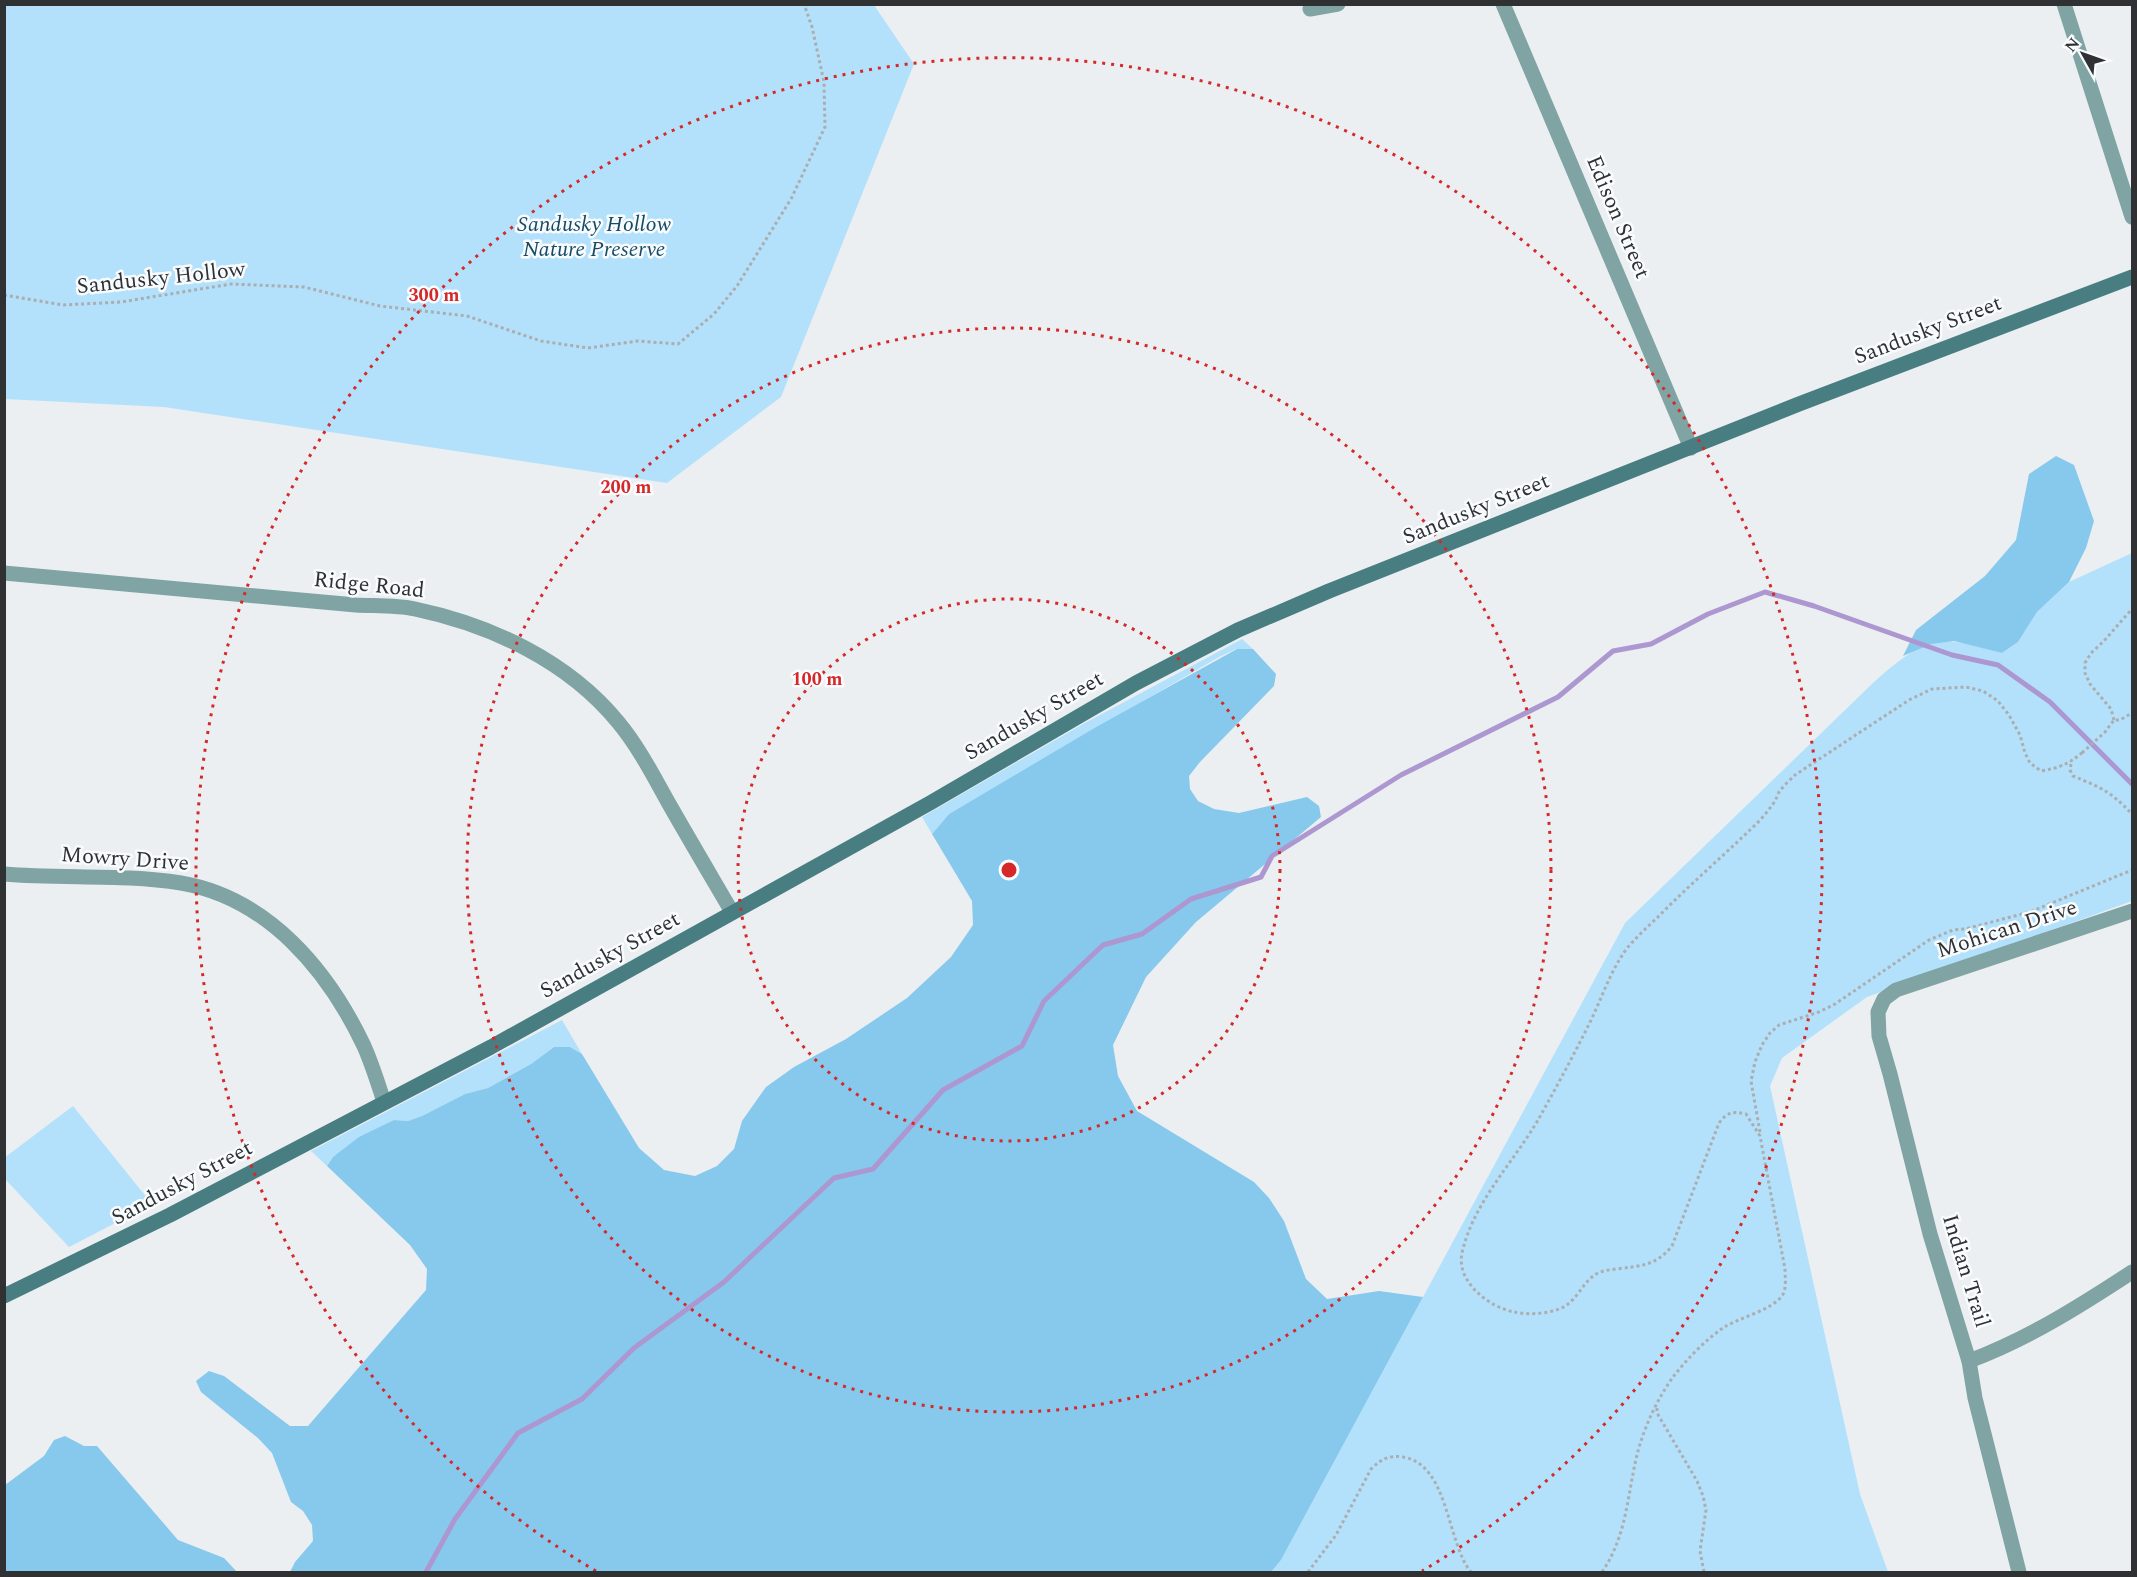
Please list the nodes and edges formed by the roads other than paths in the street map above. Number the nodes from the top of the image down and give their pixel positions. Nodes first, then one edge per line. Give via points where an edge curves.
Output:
1 (1338, 4) edge
2 (1503, 4) edge
3 (2064, 4) edge
4 (1310, 9) dead end
5 (2133, 217) edge
6 (2133, 277) edge
7 (1691, 448) junction
8 (4, 573) edge
9 (4, 874) edge
10 (2133, 911) edge
11 (732, 912) junction
12 (1896, 990) joint
13 (384, 1102) junction
14 (2133, 1272) edge
15 (4, 1296) edge
16 (1969, 1361) junction
17 (2019, 1572) edge

1 - 4 street
2 - 7 street, Edison Street
3 - 5 street
6 - 7 main road, Sandusky Street
7 - 11 main road, Sandusky Street via 1238,630 1136,683
8 - 11 street, Ridge Road via 414,609 509,639 570,677 618,721
9 - 13 street, Mowry Drive via 163,881 201,887 244,904 285,935 327,983 364,1047
10 - 12 street, Mohican Drive
11 - 13 main road, Sandusky Street via 491,1047
12 - 16 street, Indian Trail via 1884,999 1878,1012 1879,1036 1930,1234
13 - 15 main road, Sandusky Street via 170,1215
14 - 16 street via 2040,1329
16 - 17 street, Indian Trail

